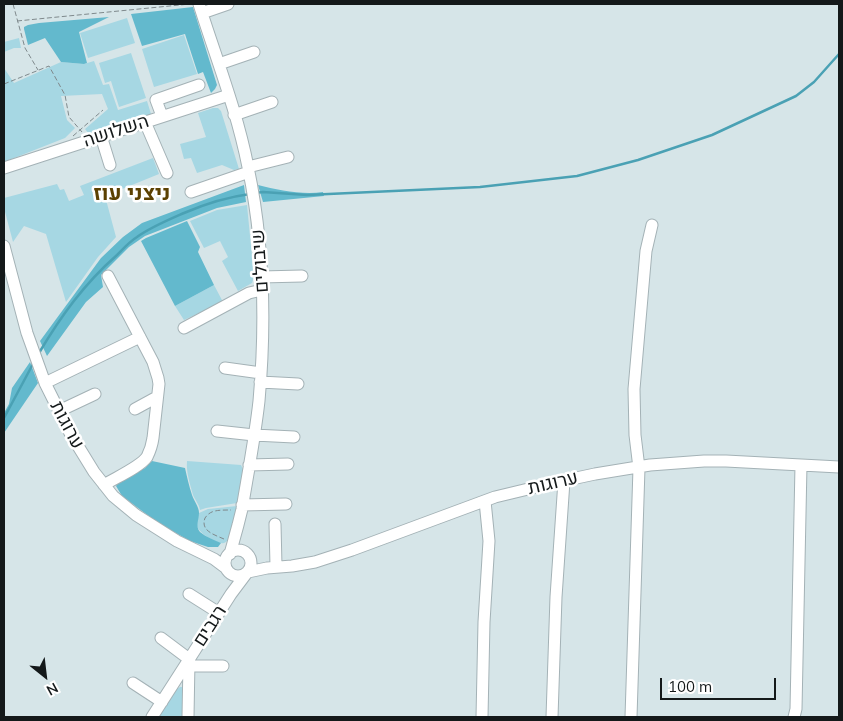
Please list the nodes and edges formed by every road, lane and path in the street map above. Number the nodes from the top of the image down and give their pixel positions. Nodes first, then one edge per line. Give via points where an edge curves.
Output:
1 (13, 4) edge
2 (191, 4) edge
3 (228, 4) edge
4 (200, 8) edge
5 (17, 20) junction
6 (254, 52) dead end
7 (218, 64) junction
8 (38, 70) junction
9 (4, 84) edge
10 (199, 85) dead end
11 (229, 95) junction
12 (272, 102) dead end
13 (103, 110) dead end
14 (234, 115) junction
15 (162, 116) junction
16 (145, 122) junction
17 (80, 130) junction
18 (73, 135) dead end
19 (101, 136) junction
20 (89, 140) junction
21 (288, 157) dead end
22 (110, 165) dead end
23 (4, 168) edge
24 (249, 170) junction
25 (167, 173) dead end
26 (191, 192) dead end
27 (652, 225) dead end
28 (4, 246) edge
29 (108, 276) dead end
30 (302, 276) dead end
31 (261, 277) junction
32 (262, 290) junction
33 (184, 328) dead end
34 (140, 337) junction
35 (225, 368) dead end
36 (260, 378) junction
37 (45, 383) junction
38 (298, 384) dead end
39 (95, 394) dead end
40 (157, 397) junction
41 (135, 409) dead end
42 (58, 411) junction
43 (217, 431) dead end
44 (254, 435) junction
45 (294, 436) dead end
46 (288, 464) dead end
47 (249, 465) junction
48 (801, 465) junction
49 (839, 467) edge
50 (639, 468) junction
51 (564, 481) junction
52 (104, 485) junction
53 (485, 500) junction
54 (286, 504) dead end
55 (242, 507) junction
56 (275, 524) dead end
57 (238, 525) junction
58 (231, 551) junction
59 (202, 553) junction
60 (247, 554) junction
61 (277, 566) junction
62 (228, 570) junction
63 (247, 573) junction
64 (189, 594) dead end
65 (231, 594) junction
66 (219, 613) junction
67 (161, 638) dead end
68 (189, 662) junction
69 (223, 666) dead end
70 (132, 683) dead end
71 (173, 684) junction
72 (189, 686) junction
73 (162, 702) junction
74 (152, 717) edge
75 (188, 717) edge
76 (482, 717) edge
77 (552, 717) edge
78 (631, 717) edge
79 (794, 717) edge

1 - 5 path
2 - 5 path
3 - 4 street
4 - 7 street, שיבולים
5 - 8 path via 25,48
6 - 7 street
7 - 11 street, שיבולים
8 - 9 path
8 - 17 path via 49,66 66,95 69,118
10 - 15 street via 156,100
11 - 14 street, שיבולים
11 - 15 street, השלושה
12 - 14 street
13 - 17 path
14 - 24 street, שיבולים
15 - 16 street, השלושה
16 - 19 street, השלושה
16 - 25 street
17 - 18 path
17 - 20 path
19 - 20 street, השלושה
19 - 22 street
20 - 23 street, השלושה
21 - 24 street
24 - 26 street
24 - 31 street, שיבולים via 258,226
27 - 50 street via 646,252 634,389
28 - 37 street, ערוגות via 27,333
29 - 34 street
30 - 31 street
31 - 32 street, שיבולים
32 - 33 street
32 - 36 street, שיבולים
34 - 37 street
34 - 40 street via 157,371
35 - 36 street
36 - 38 street
36 - 44 street, שיבולים
37 - 42 street, ערוגות
39 - 42 street
40 - 41 street
40 - 52 street via 152,445 147,456 137,466
42 - 52 street, ערוגות via 79,450
43 - 44 street
44 - 45 street
44 - 47 street, שיבולים
46 - 47 street
47 - 55 street, שיבולים
48 - 49 street, ערוגות
48 - 50 street, ערוגות via 704,461
48 - 79 street
50 - 51 street, ערוגות
50 - 78 street
51 - 53 street, ערוגות
51 - 77 street
52 - 59 street, ערוגות via 136,515
53 - 61 street, ערוגות via 333,556 292,566
53 - 76 street via 489,541
54 - 55 street
55 - 57 street, שיבולים
55 - 58 path via 215,511 208,515 204,524 204,528
56 - 61 street
57 - 58 street, שיבולים
57 - 60 street, שיבולים
58 - 59 street, ערוגות via 221,556
58 - 60 street
58 - 62 street via 225,564
59 - 62 street, ערוגות
60 - 61 street, ערוגות via 260,563
60 - 63 street via 251,564
61 - 63 street, ערוגות
62 - 63 street via 236,576
62 - 65 street, רגבים
63 - 65 street, רגבים
64 - 66 street
65 - 66 street, רגבים
66 - 68 street, רגבים
67 - 68 street
68 - 69 street
68 - 71 street, רגבים
68 - 72 street, רגבים
70 - 73 street
71 - 72 street via 180,682
71 - 73 street, רגבים
72 - 75 street, רגבים
73 - 74 street, רגבים

